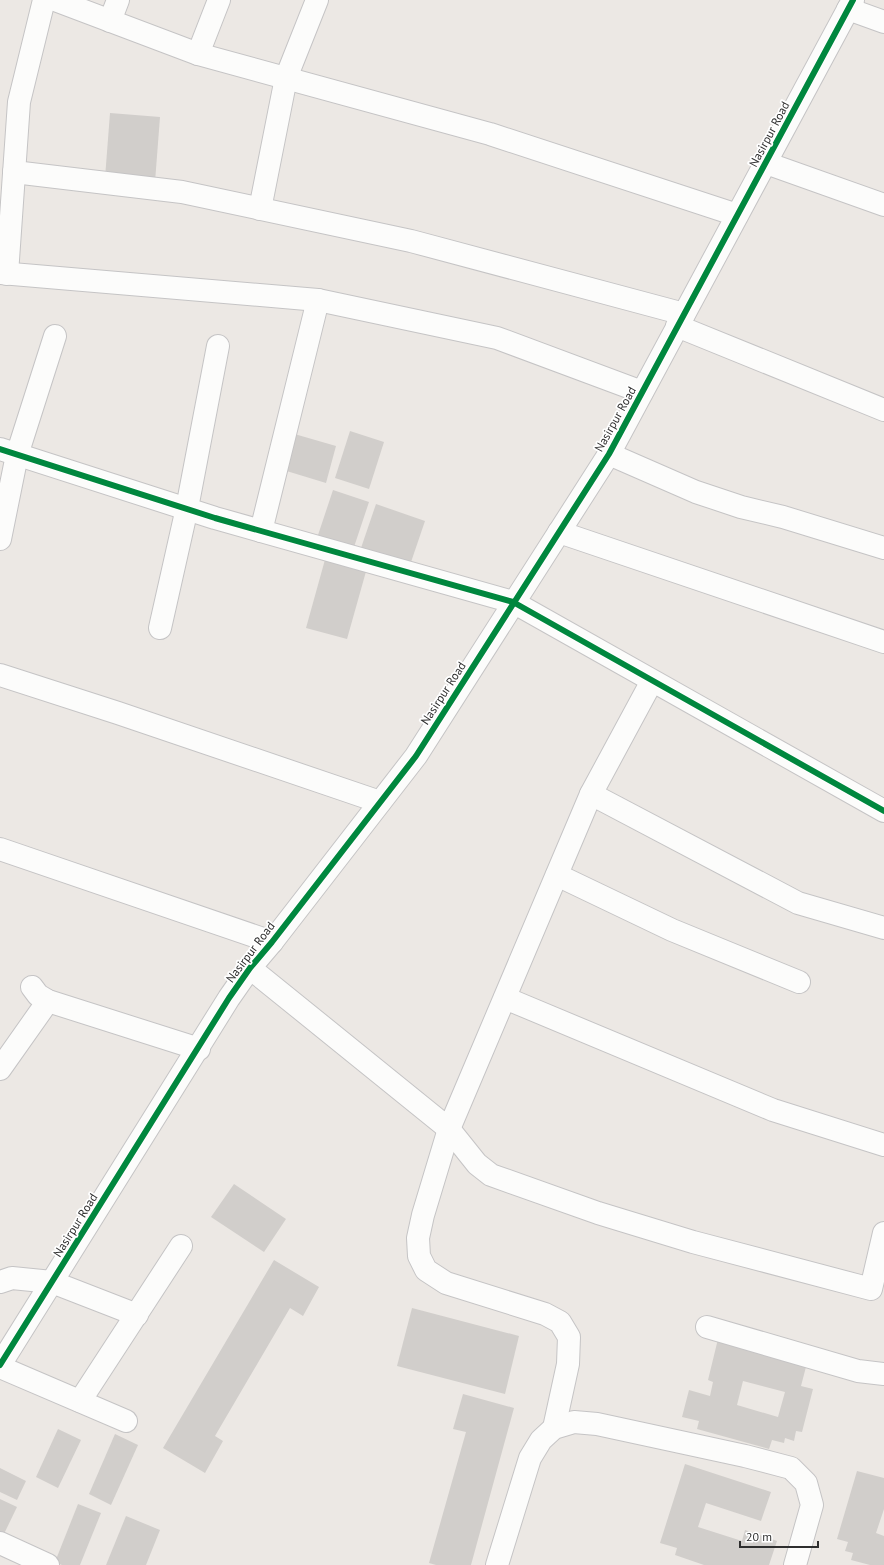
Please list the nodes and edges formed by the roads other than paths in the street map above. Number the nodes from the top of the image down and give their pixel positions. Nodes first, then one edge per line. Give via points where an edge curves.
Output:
1 (44, 0) edge
2 (55, 0) edge
3 (118, 0) edge
4 (219, 0) edge
5 (317, 0) edge
6 (851, 5) edge
7 (110, 21) junction
8 (884, 22) edge
9 (198, 54) junction
10 (286, 78) junction
11 (766, 163) junction
12 (14, 172) junction
13 (884, 204) edge
14 (260, 209) junction
15 (737, 215) junction
16 (4, 274) edge
17 (318, 300) junction
18 (680, 320) junction
19 (54, 336) dead end
20 (218, 346) dead end
21 (642, 392) junction
22 (884, 410) edge
23 (8, 452) edge
24 (609, 454) junction
25 (187, 508) junction
26 (262, 531) junction
27 (559, 532) junction
28 (0, 539) edge
29 (884, 548) edge
30 (514, 602) junction
31 (160, 628) dead end
32 (884, 642) edge
33 (0, 675) edge
34 (652, 681) junction
35 (591, 794) junction
36 (380, 802) junction
37 (884, 811) edge
38 (0, 849) edge
39 (557, 876) junction
40 (884, 928) edge
41 (272, 942) junction
42 (250, 968) junction
43 (799, 982) dead end
44 (32, 986) dead end
45 (504, 998) junction
46 (48, 1001) junction
47 (198, 1049) junction
48 (0, 1069) edge
49 (449, 1129) junction
50 (884, 1145) edge
51 (884, 1232) edge
52 (181, 1246) dead end
53 (880, 1272) edge
54 (0, 1282) edge
55 (52, 1282) junction
56 (137, 1315) junction
57 (707, 1327) dead end
58 (0, 1366) edge
59 (884, 1374) edge
60 (80, 1401) junction
61 (126, 1421) dead end
62 (554, 1428) junction
63 (0, 1543) edge
64 (48, 1565) edge
65 (497, 1565) edge
66 (795, 1565) edge

1 - 12 street via 19,102
2 - 7 street
3 - 7 street
4 - 9 street
5 - 10 street
6 - 8 street
6 - 11 street, Nasirpur Road
7 - 9 street
9 - 10 street
10 - 14 street
10 - 15 street via 490,134
11 - 13 street
11 - 15 street, Nasirpur Road
12 - 14 street via 182,192
12 - 16 street
14 - 18 street via 411,241
15 - 18 street, Nasirpur Road
16 - 17 street
17 - 21 street via 497,338
17 - 26 street
18 - 21 street, Nasirpur Road
18 - 22 street
19 - 23 street
20 - 25 street
21 - 24 street, Nasirpur Road
23 - 25 street
23 - 28 street
24 - 27 street, Nasirpur Road
24 - 29 street via 741,507
25 - 26 street
25 - 31 street
26 - 30 street
27 - 30 street, Nasirpur Road
27 - 32 street
30 - 34 street
30 - 36 street, Nasirpur Road via 416,756
33 - 36 street
34 - 35 street
34 - 37 street
35 - 39 street
35 - 40 street via 798,903
36 - 41 street, Nasirpur Road
38 - 41 street
39 - 43 street via 672,930
39 - 45 street
41 - 42 street, Nasirpur Road
42 - 47 street, Nasirpur Road
42 - 49 street
44 - 46 street via 38,995
45 - 49 street
45 - 50 street via 773,1110
46 - 47 street
46 - 48 street
47 - 55 street, Nasirpur Road
49 - 53 street via 477,1164 491,1175 598,1213 693,1242 871,1289
49 - 62 street via 423,1216 418,1238 419,1256 426,1270 446,1283 545,1314 560,1322 569,1337 568,1364
51 - 53 street
52 - 56 street
54 - 55 street via 12,1278
55 - 56 street
55 - 58 street, Nasirpur Road
56 - 60 street
57 - 59 street via 858,1371
58 - 60 street
60 - 61 street
62 - 65 street via 541,1440 530,1458
62 - 66 street via 574,1422 597,1424 791,1468 806,1483 812,1505
63 - 64 street

